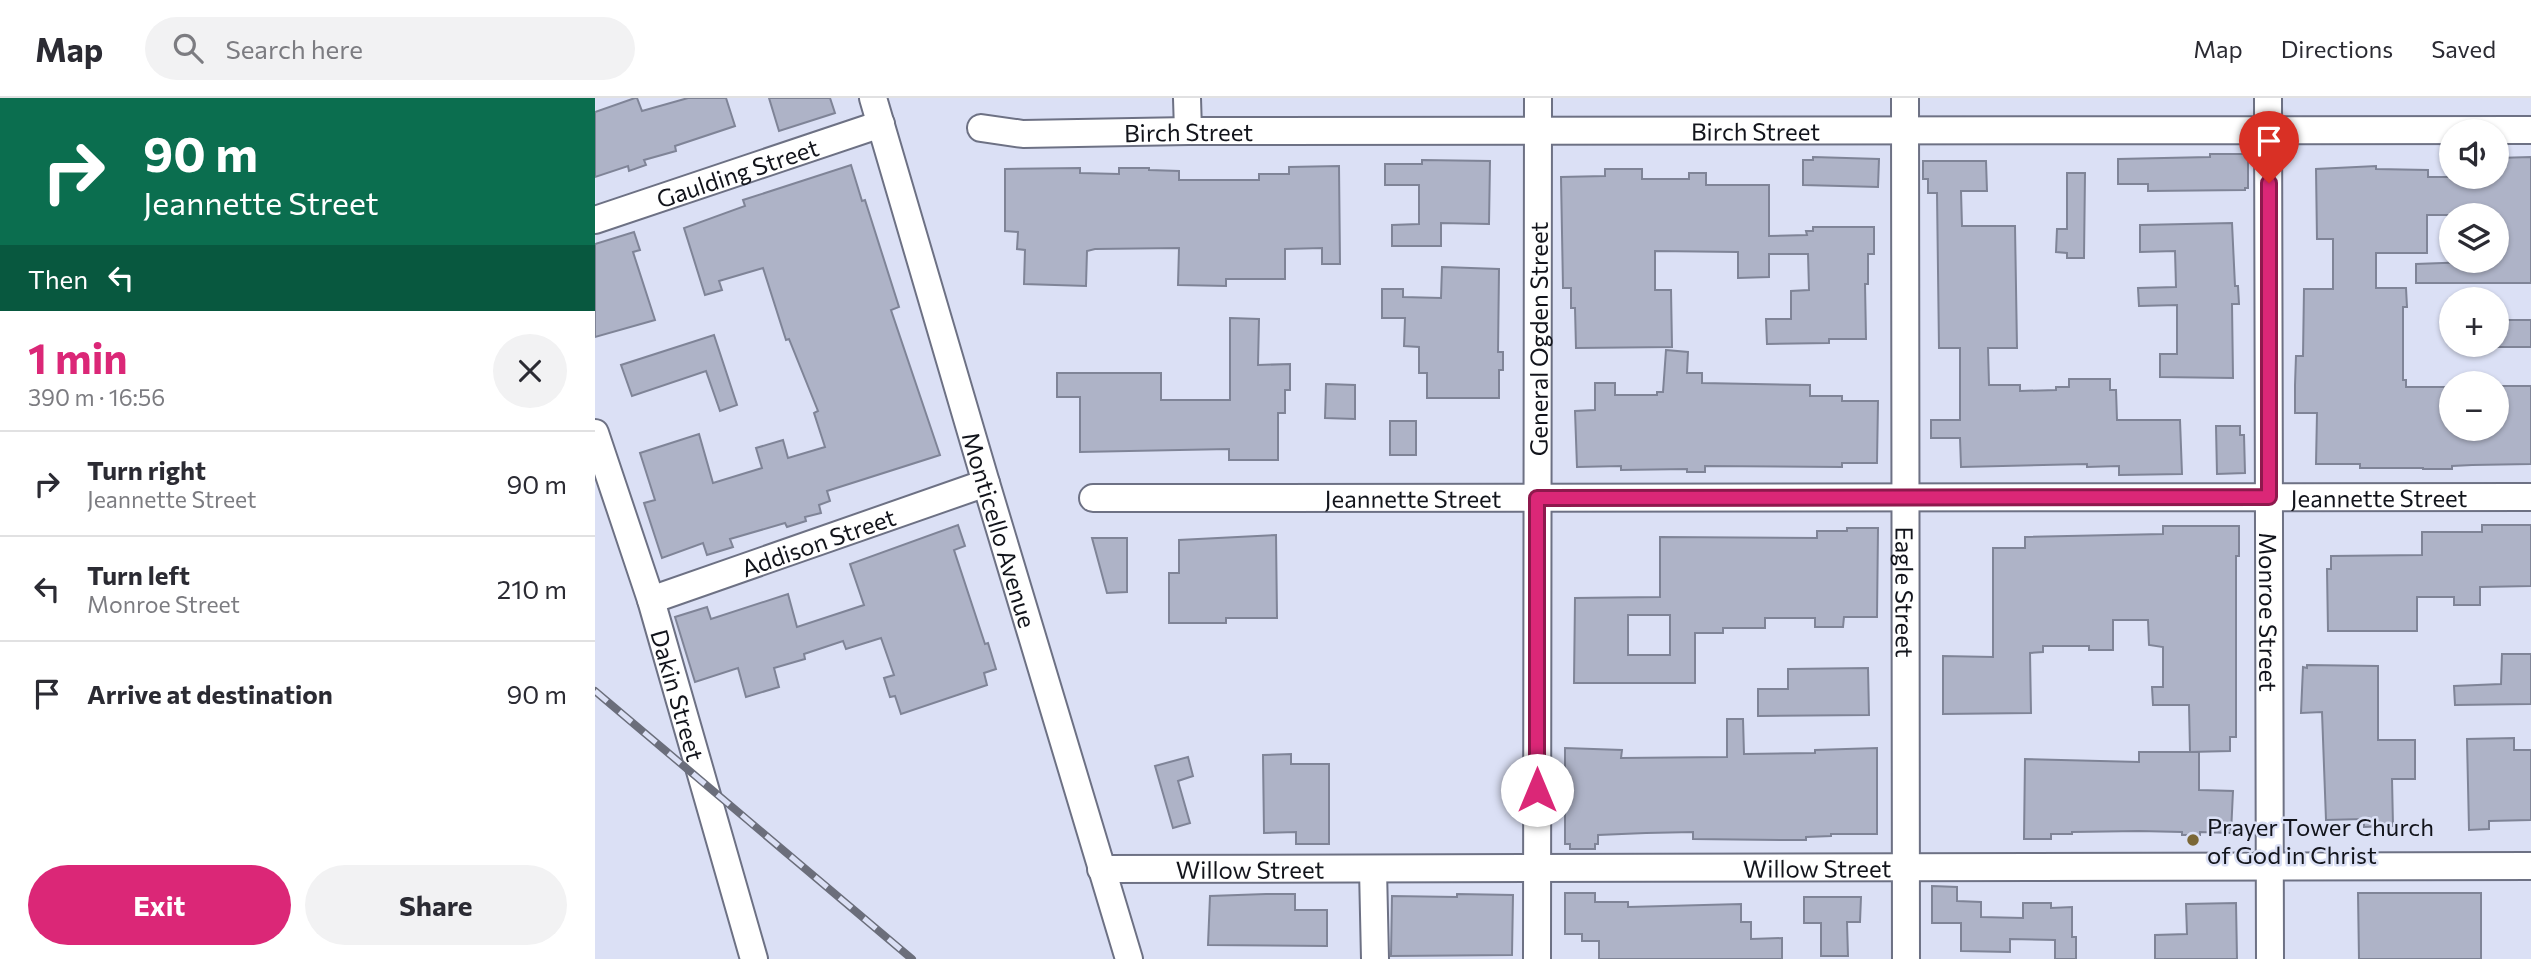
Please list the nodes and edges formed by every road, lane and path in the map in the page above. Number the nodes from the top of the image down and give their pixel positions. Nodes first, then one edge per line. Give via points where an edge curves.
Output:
1 (873, 98) edge
2 (1187, 98) edge
3 (1538, 98) edge
4 (1905, 98) edge
5 (2268, 98) edge
6 (881, 124) junction
7 (981, 128) dead end
8 (2269, 130) junction
9 (2531, 130) edge
10 (1188, 131) junction
11 (1538, 131) junction
12 (1905, 131) junction
13 (595, 220) edge
14 (595, 433) edge
15 (986, 483) junction
16 (2269, 497) junction
17 (2531, 497) edge
18 (1093, 498) dead end
19 (1537, 498) junction
20 (1905, 498) junction
21 (651, 600) junction
22 (2531, 866) edge
23 (2270, 867) junction
24 (1101, 869) junction
25 (1373, 869) junction
26 (1537, 869) junction
27 (1906, 869) junction
28 (754, 959) edge
29 (1129, 959) edge
30 (1375, 959) edge
31 (1537, 959) edge
32 (1906, 959) edge
33 (2270, 959) edge

1 - 6 street, Monticello Avenue
2 - 10 street
3 - 11 street, General Ogden Street
4 - 12 street, Eagle Street
5 - 8 street, Monroe Street
6 - 13 street, Gaulding Street
6 - 15 street, Monticello Avenue
7 - 10 street, Birch Street via 1023,134
8 - 9 street, Birch Street
8 - 12 street, Birch Street
8 - 16 street, Monroe Street
10 - 11 street, Birch Street
11 - 12 street, Birch Street
11 - 19 street, General Ogden Street
12 - 20 street, Eagle Street
14 - 21 street, Dakin Street
15 - 21 street, Addison Street
15 - 24 street, Monticello Avenue
16 - 17 street, Jeannette Street
16 - 20 street, Jeannette Street
16 - 23 street, Monroe Street
18 - 19 street, Jeannette Street
19 - 20 street, Jeannette Street
19 - 26 street, General Ogden Street
20 - 27 street, Eagle Street
21 - 28 street, Dakin Street
22 - 23 street, Willow Street
23 - 27 street, Willow Street
23 - 33 street, Monroe Street
24 - 25 street, Willow Street
24 - 29 street, Monticello Avenue
25 - 26 street, Willow Street
25 - 30 street
26 - 27 street, Willow Street
26 - 31 street, General Ogden Street
27 - 32 street, Eagle Street

